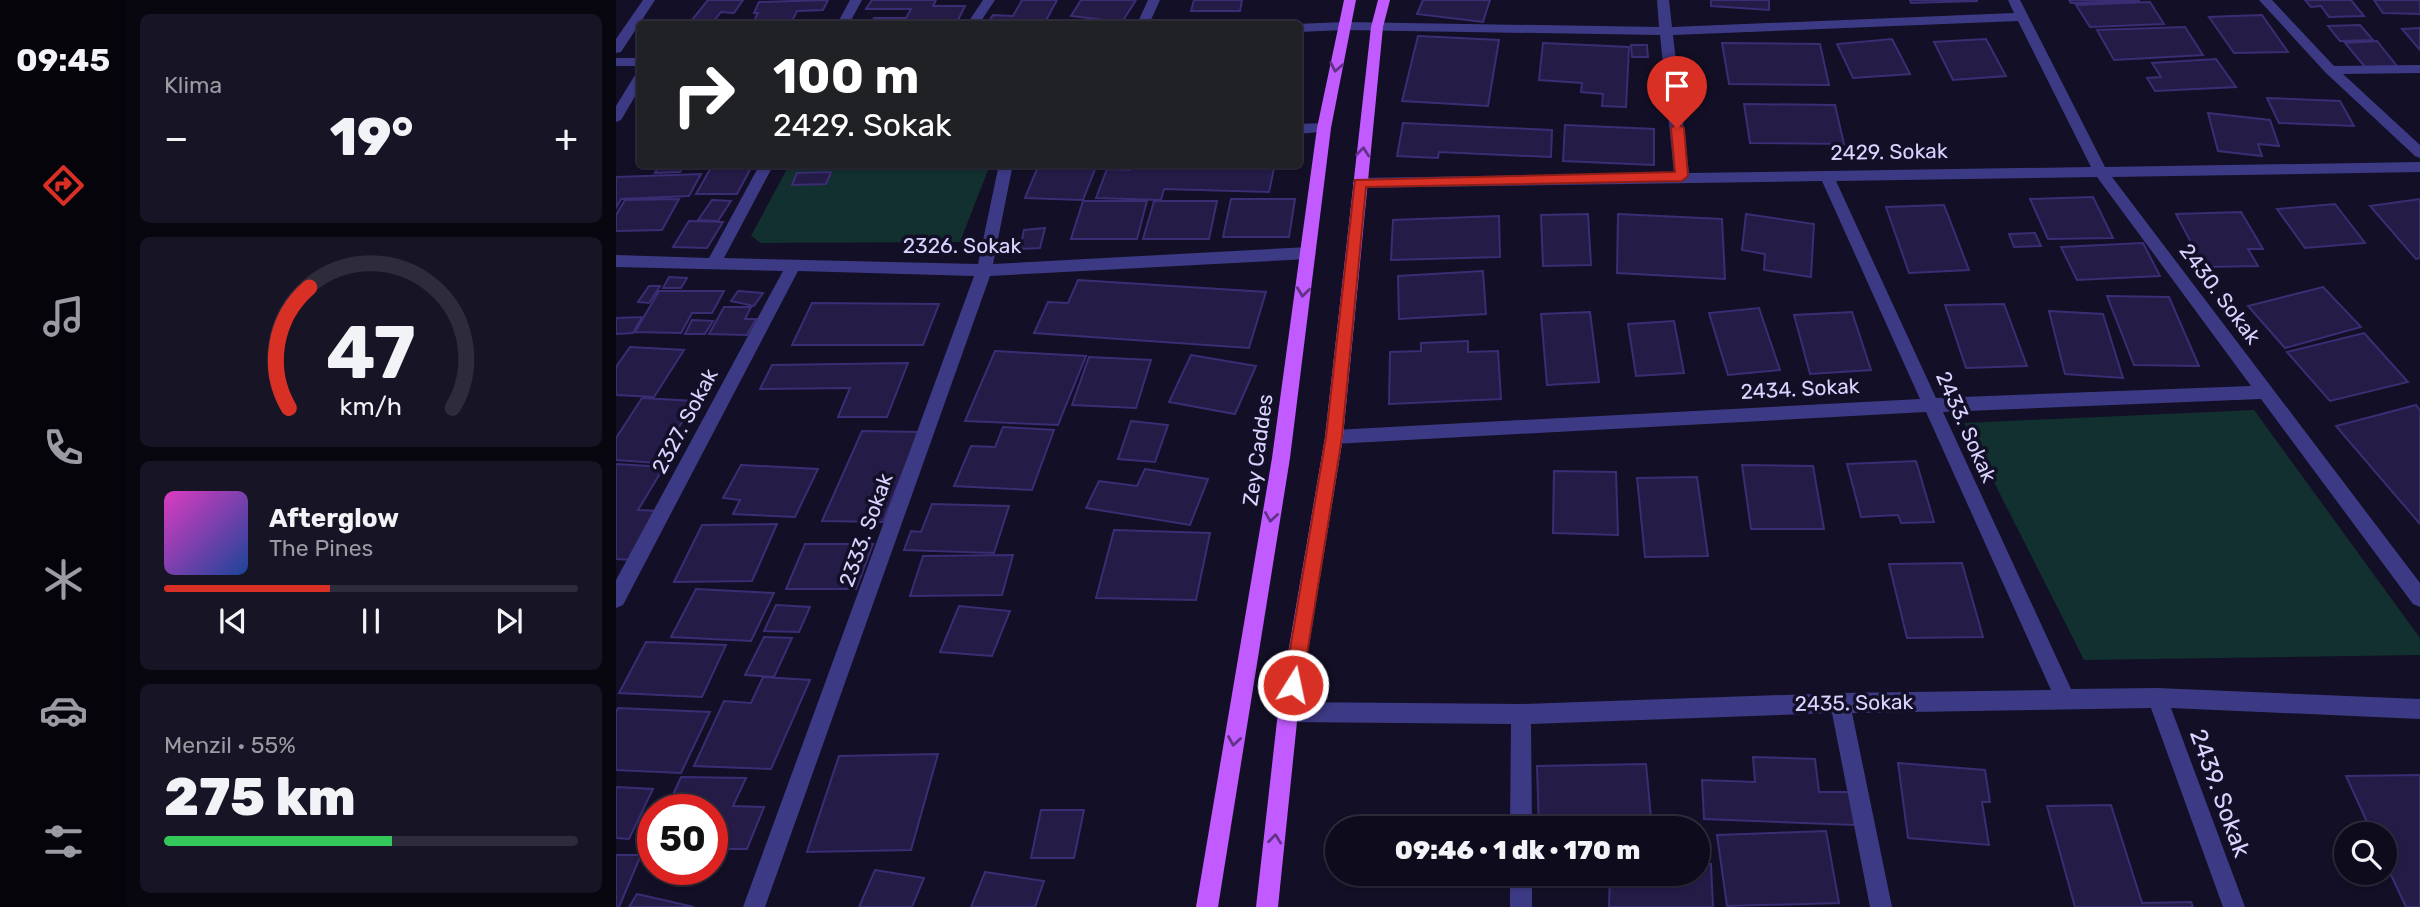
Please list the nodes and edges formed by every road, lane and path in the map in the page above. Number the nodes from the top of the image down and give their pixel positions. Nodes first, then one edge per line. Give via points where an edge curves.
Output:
1 (649, 0) edge
2 (856, 0) edge
3 (989, 0) edge
4 (1154, 0) edge
5 (1350, 0) edge
6 (1384, 0) edge
7 (1663, 0) edge
8 (2014, 0) edge
9 (2265, 0) edge
10 (2023, 17) junction
11 (845, 21) edge
12 (975, 21) edge
13 (1144, 21) edge
14 (1344, 26) junction
15 (1377, 27) junction
16 (1302, 28) edge
17 (1668, 31) junction
18 (616, 49) edge
19 (616, 62) edge
20 (637, 62) edge
21 (2420, 69) edge
22 (2331, 70) junction
23 (637, 83) edge
24 (616, 117) edge
25 (1324, 128) junction
26 (1302, 129) edge
27 (2419, 151) edge
28 (2420, 167) edge
29 (765, 168) edge
30 (1005, 168) edge
31 (2100, 171) junction
32 (1826, 174) junction
33 (1682, 176) junction
34 (1359, 183) junction
35 (1308, 253) junction
36 (616, 261) edge
37 (713, 264) junction
38 (794, 265) junction
39 (984, 270) junction
40 (2268, 392) junction
41 (1931, 405) junction
42 (1334, 437) junction
43 (2420, 598) edge
44 (616, 599) edge
45 (2157, 698) junction
46 (2065, 699) junction
47 (1840, 703) junction
48 (2420, 709) edge
49 (1288, 712) junction
50 (1521, 714) junction
51 (1521, 816) edge
52 (1521, 886) edge
53 (754, 907) edge
54 (1207, 907) edge
55 (1268, 907) edge
56 (1521, 907) edge
57 (1881, 907) edge
58 (2234, 907) edge

1 - 18 street
2 - 11 street
3 - 12 street
4 - 13 street
5 - 14 main road, Zey Caddes
6 - 15 main road
7 - 17 street
8 - 10 street, 2430. Sokak
9 - 22 street
10 - 17 street
10 - 31 street, 2430. Sokak
14 - 15 street
14 - 16 street
14 -> 25 main road, Zey Caddes
15 - 17 street
34 -> 15 main road
17 - 33 street
19 - 20 street
21 - 22 street
22 - 27 street
23 - 24 street
25 - 26 street
25 - 35 main road, Zey Caddes
28 - 31 street, 2429. Sokak
29 - 37 street
30 - 39 street, 2333. Sokak
31 - 32 street, 2429. Sokak
31 - 40 street, 2430. Sokak
32 - 33 street, 2429. Sokak
32 - 41 street, 2433. Sokak
33 - 34 street, 2429. Sokak
34 - 42 main road
35 - 39 street, 2326. Sokak
35 -> 54 main road, Zey Caddes via 1281,458
36 - 37 street, 2326. Sokak
37 - 38 street, 2326. Sokak
38 - 39 street, 2326. Sokak
38 - 44 street, 2327. Sokak
39 - 53 street, 2333. Sokak
40 - 41 street, 2434. Sokak
40 - 43 street, 2430. Sokak
41 - 42 street, 2434. Sokak
41 - 46 street, 2433. Sokak
42 - 49 main road
45 - 46 street, 2435. Sokak
45 - 48 street, 2435. Sokak
45 - 58 street, 2439. Sokak
46 - 47 street, 2435. Sokak
47 - 50 street, 2435. Sokak
47 - 57 street
49 - 50 street, 2435. Sokak
55 -> 49 main road
50 - 51 street
52 - 56 street

